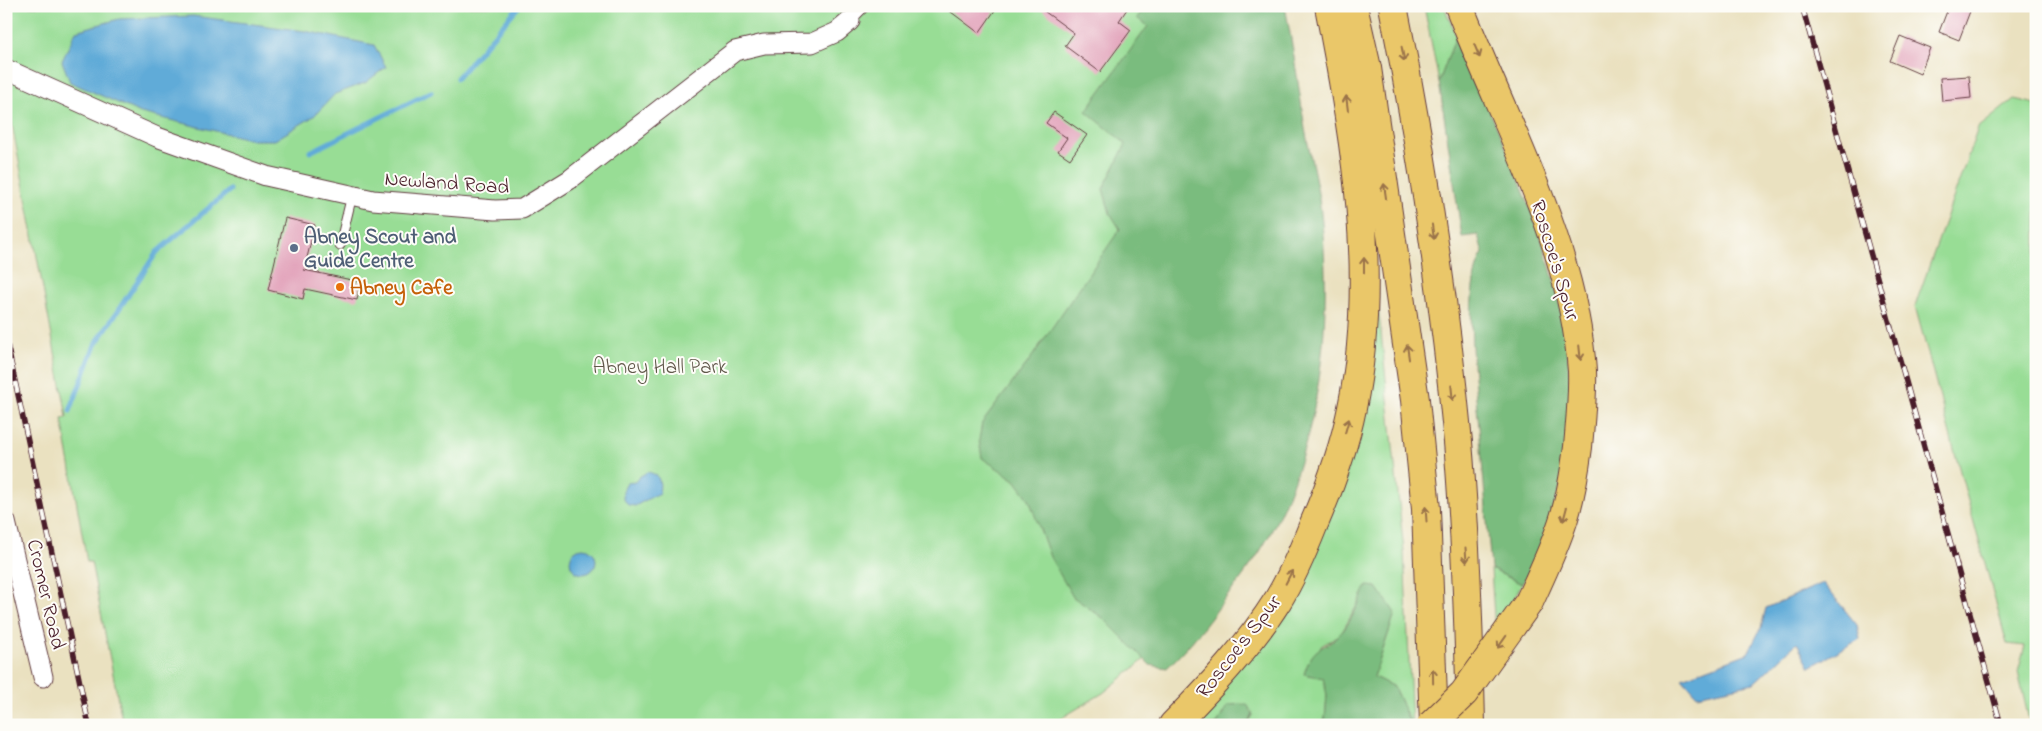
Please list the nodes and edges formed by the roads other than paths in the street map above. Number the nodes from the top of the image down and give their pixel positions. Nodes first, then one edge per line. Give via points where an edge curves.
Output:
1 (866, 6) edge
2 (1329, 6) edge
3 (1353, 6) edge
4 (1393, 6) edge
5 (1459, 6) edge
6 (850, 20) joint
7 (6, 69) edge
8 (352, 195) junction
9 (340, 246) dead end
10 (6, 522) edge
11 (10, 552) edge
12 (43, 677) dead end
13 (1173, 725) edge
14 (1433, 725) edge
15 (1471, 725) edge

1 - 6 lane
13 -> 2 highway, Roscoe's Spur via 1216,682 1278,600 1324,502 1352,409 1361,341 1364,255 1344,84
14 -> 3 highway via 1426,509 1415,400 1367,68
4 -> 15 highway via 1428,197 1458,443 1469,598
5 -> 14 highway, Roscoe's Spur, bridge via 1550,229 1566,278 1582,373 1580,425 1565,516 1529,602 1464,693
6 - 8 street, Newland Road via 837,32 812,43 764,44 735,51 569,180 522,209 454,208
7 - 8 street, Newland Road via 157,137 266,176
8 - 9 lane
10 - 11 street, Cromer Road
11 - 12 street, Cromer Road

